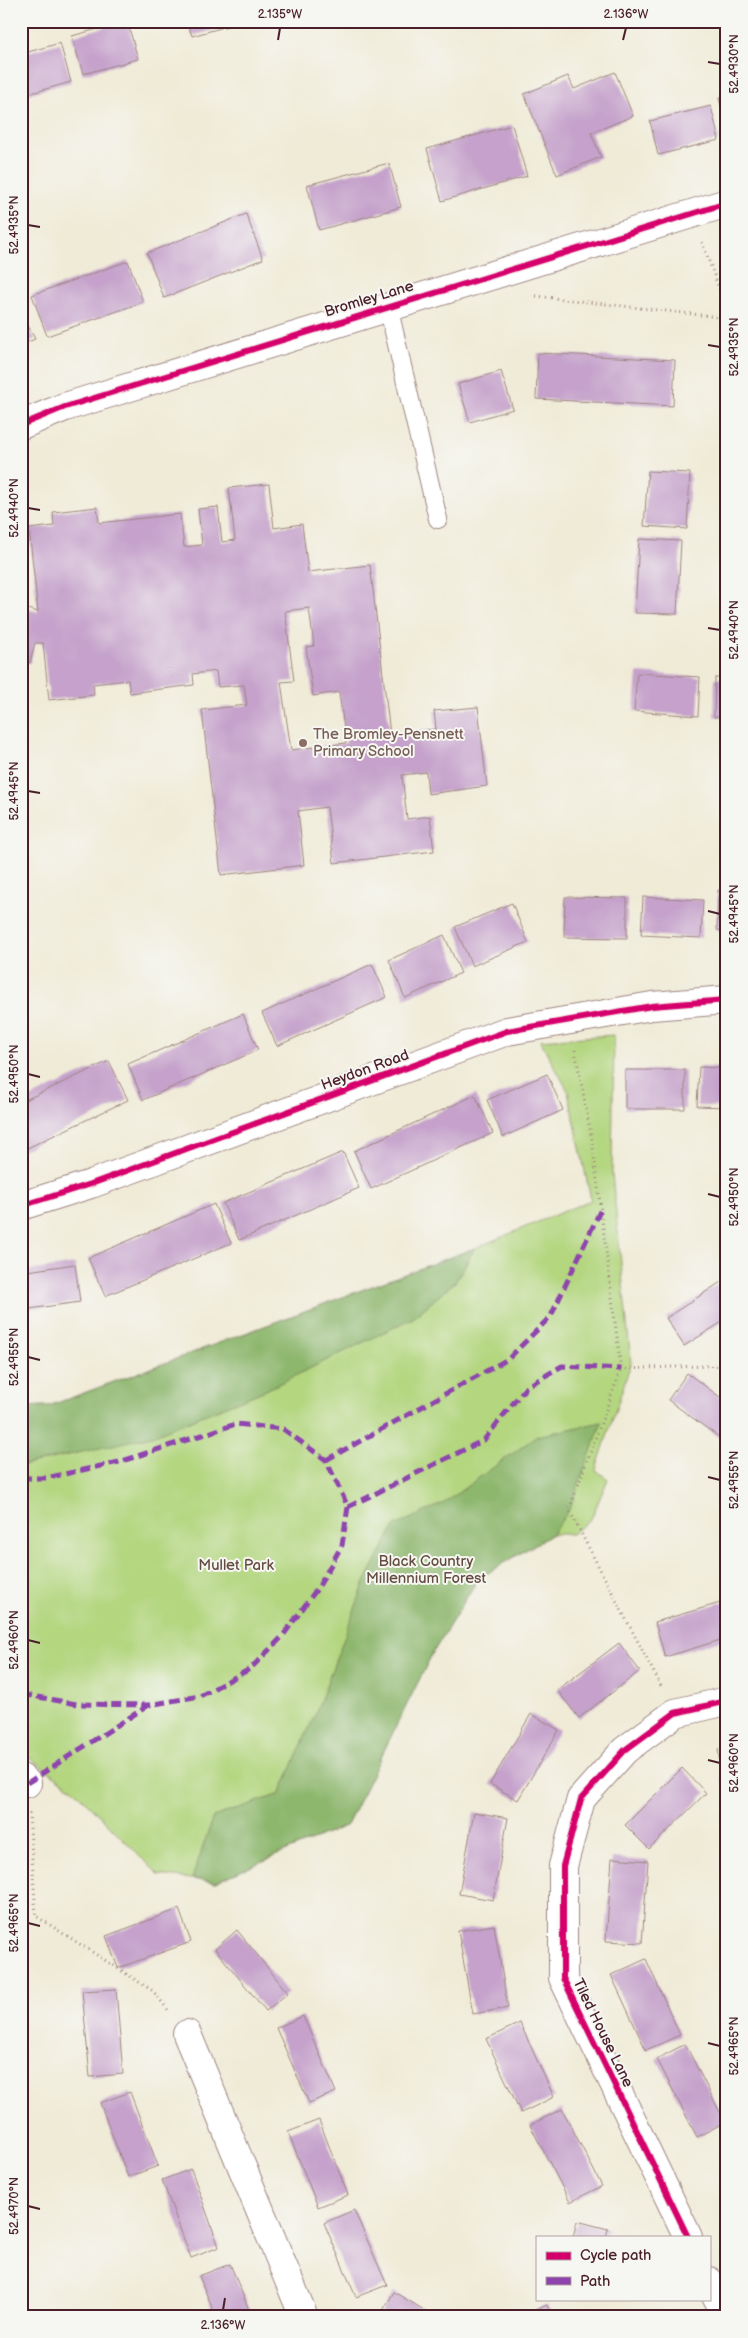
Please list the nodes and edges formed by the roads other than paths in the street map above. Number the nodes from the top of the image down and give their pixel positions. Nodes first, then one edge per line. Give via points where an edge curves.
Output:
1 (727, 203) edge
2 (388, 306) junction
3 (21, 425) edge
4 (438, 519) dead end
5 (727, 1000) edge
6 (21, 1206) edge
7 (727, 1701) edge
8 (186, 2034) road end
9 (688, 2236) edge
10 (710, 2283) edge
11 (304, 2317) edge
12 (727, 2317) edge

1 - 2 street, Bromley Lane
2 - 3 street, Bromley Lane via 65,407
2 - 4 lane
5 - 6 street, Heydon Road via 652,1006 507,1031 91,1184
7 - 9 street, Tiled House Lane via 675,1713 625,1750 581,1799 563,1866 563,1978
8 - 11 street
10 - 12 street

